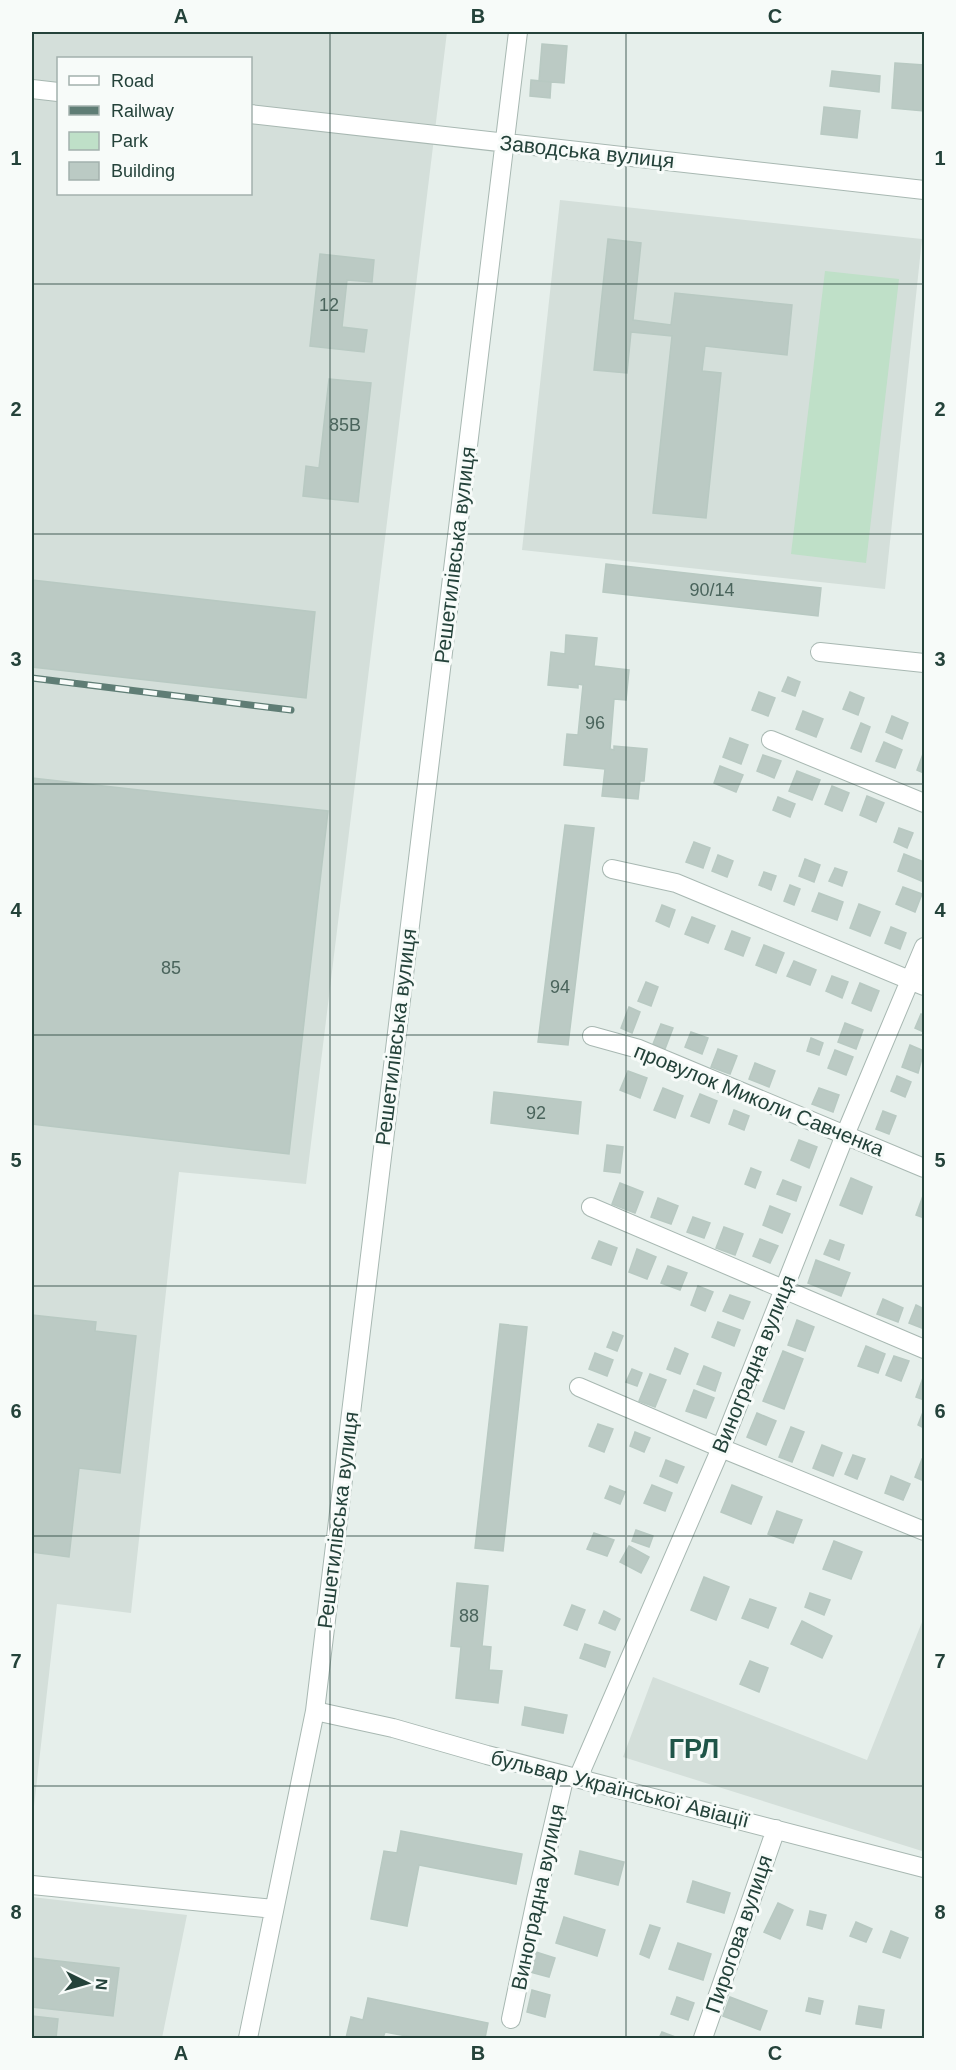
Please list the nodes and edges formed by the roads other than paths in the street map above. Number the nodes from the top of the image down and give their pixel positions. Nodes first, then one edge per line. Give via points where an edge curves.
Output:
1 (518, 32) edge
2 (32, 89) edge
3 (57, 92) edge
4 (252, 114) edge
5 (505, 143) junction
6 (924, 190) edge
7 (820, 651) dead end
8 (924, 663) edge
9 (771, 740) dead end
10 (924, 803) edge
11 (612, 869) dead end
12 (924, 947) edge
13 (918, 983) edge
14 (592, 1036) dead end
15 (845, 1136) junction
16 (924, 1168) edge
17 (591, 1207) dead end
18 (784, 1289) junction
19 (924, 1348) edge
20 (579, 1387) dead end
21 (721, 1448) junction
22 (924, 1531) edge
23 (315, 1711) junction
24 (571, 1777) junction
25 (776, 1829) junction
26 (924, 1868) edge
27 (32, 1885) edge
28 (274, 1909) junction
29 (511, 2019) dead end
30 (248, 2038) edge
31 (703, 2038) edge

1 - 5 street, Решетилівська вулиця
2 - 3 street
4 - 5 street, Заводська вулиця
5 - 6 street, Заводська вулиця
5 - 23 street, Решетилівська вулиця
7 - 8 street
9 - 10 street
11 - 13 street via 676,884
12 - 13 street, Виноградна вулиця
13 - 15 street, Виноградна вулиця
14 - 15 street, провулок Миколи Савченка via 639,1049
15 - 16 street, провулок Миколи Савченка
15 - 18 street, Виноградна вулиця
17 - 18 street
18 - 19 street
18 - 21 street, Виноградна вулиця
20 - 21 street
21 - 22 street
21 - 24 street, Виноградна вулиця
23 - 24 street, бульвар Української Авіації via 393,1728
23 - 28 street, Решетилівська вулиця
24 - 25 street, бульвар Української Авіації
24 - 29 street, Виноградна вулиця via 536,1900
25 - 26 street, бульвар Української Авіації
25 - 31 street, Пирогова вулиця
27 - 28 street
28 - 30 street, Решетилівська вулиця

